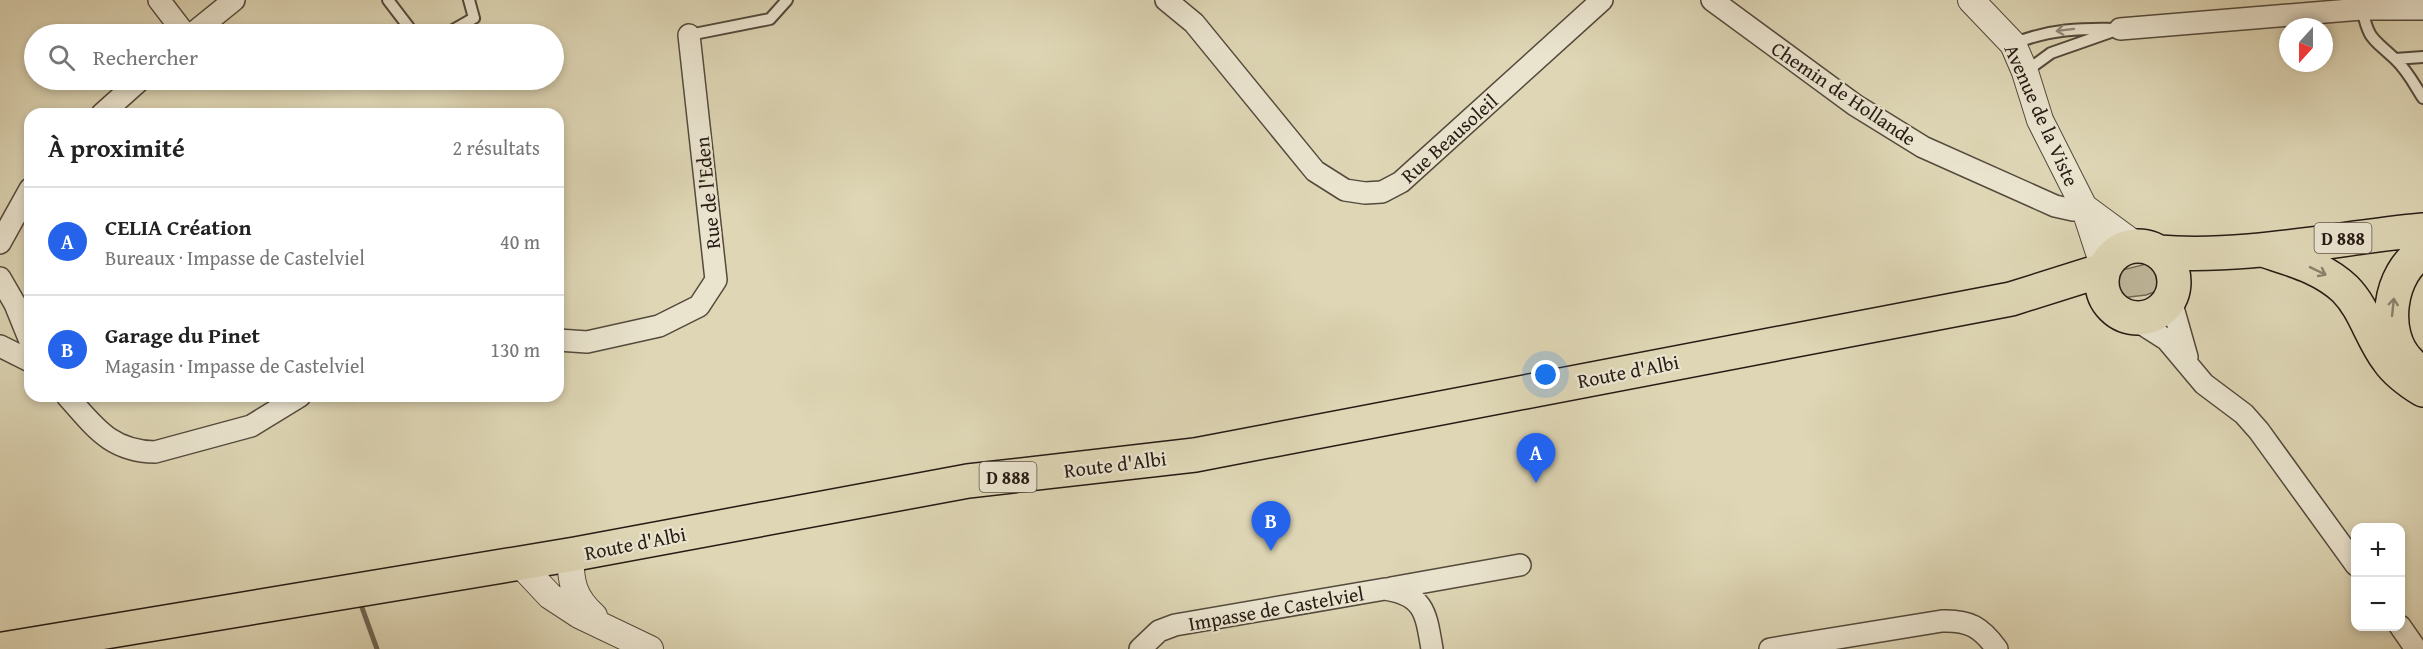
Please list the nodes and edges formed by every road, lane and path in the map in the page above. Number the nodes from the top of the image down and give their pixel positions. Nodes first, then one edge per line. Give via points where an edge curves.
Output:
1 (159, 0) edge
2 (234, 0) edge
3 (388, 0) edge
4 (470, 0) edge
5 (787, 0) edge
6 (1166, 0) edge
7 (1602, 0) edge
8 (1712, 0) edge
9 (1971, 0) edge
10 (2419, 0) edge
11 (2362, 9) junction
12 (2423, 9) edge
13 (177, 24) edge
14 (204, 24) edge
15 (406, 24) edge
16 (464, 24) edge
17 (2120, 29) junction
18 (690, 35) joint
19 (2013, 44) junction
20 (2423, 57) edge
21 (2396, 59) junction
22 (2025, 72) junction
23 (129, 90) edge
24 (2423, 98) edge
25 (109, 108) edge
26 (24, 200) edge
27 (2084, 207) junction
28 (2423, 230) edge
29 (0, 243) edge
30 (2148, 249) junction
31 (2264, 250) junction
32 (2423, 252) edge
33 (2104, 269) junction
34 (0, 278) edge
35 (2171, 295) junction
36 (2011, 299) junction
37 (2124, 314) junction
38 (0, 316) edge
39 (24, 327) edge
40 (24, 331) edge
41 (564, 340) edge
42 (0, 346) edge
43 (24, 358) edge
44 (2189, 364) junction
45 (2423, 376) edge
46 (2423, 390) edge
47 (73, 402) edge
48 (290, 402) edge
49 (570, 555) junction
50 (2351, 558) edge
51 (520, 564) junction
52 (1520, 565) dead end
53 (1385, 589) junction
54 (2403, 631) edge
55 (612, 633) junction
56 (3, 649) edge
57 (650, 649) edge
58 (1140, 649) edge
59 (1431, 649) edge
60 (1770, 649) edge
61 (1996, 649) edge
62 (2416, 649) edge

1 - 13 street
2 - 14 street
3 - 15 lane
4 - 16 lane via 474,18
5 - 18 lane, Rue de l'Eden via 770,19
6 - 7 street, Rue Beausoleil via 1194,23 1315,171 1345,190 1365,193 1382,192 1401,182
8 - 27 street, Chemin de Hollande via 1855,105 1923,147 2055,206 2073,210
9 - 19 street, Avenue de la Viste
10 - 11 street
11 - 12 street
11 - 17 street
11 - 21 lane via 2372,40
17 -> 19 lane via 2083,28 2037,34
17 - 22 lane via 2051,53
18 - 41 street, Rue de l'Eden via 716,280 699,306 659,326 587,342
19 - 22 street, Avenue de la Viste
20 - 21 lane
21 - 24 lane
22 - 27 street, Avenue de la Viste via 2040,120
23 - 25 street
26 - 29 street
27 - 30 street, Avenue de la Viste
27 - 33 street, Avenue de la Viste
28 - 31 main road, D 888
30 - 31 main road, D 888 via 2198,255
30 - 33 main road via 2117,252
30 - 35 main road via 2165,259 2173,275
31 - 35 main road, D 888 via 2205,271
31 -> 46 main road via 2332,278 2356,302 2388,361 2407,381
45 -> 32 main road via 2400,351 2392,325 2395,292 2402,272
33 - 36 main road, Route d'Albi / D 888
33 - 37 main road via 2105,297
34 - 39 street
35 - 37 main road via 2158,312 2140,318
35 - 44 street
36 - 37 main road, Route d'Albi / D 888 via 2073,299
36 - 49 main road, Route d'Albi / D 888 via 1195,455 968,481
37 - 44 street via 2167,340
38 - 40 street
42 - 43 street
44 - 50 street via 2204,384 2244,414 2259,431
47 - 48 street via 110,441 138,452 155,452 251,426
49 - 51 main road, Route d'Albi / D 888
49 - 55 street via 573,591
51 - 55 street via 550,596
51 - 56 main road, Route d'Albi / D 888
52 - 53 street, Impasse de Castelviel
53 - 58 street, Impasse de Castelviel via 1175,625 1159,631
53 - 59 street, Impasse de Castelviel via 1399,591 1421,605
54 - 62 street
55 - 57 street
60 - 61 street via 1961,620 1976,627

